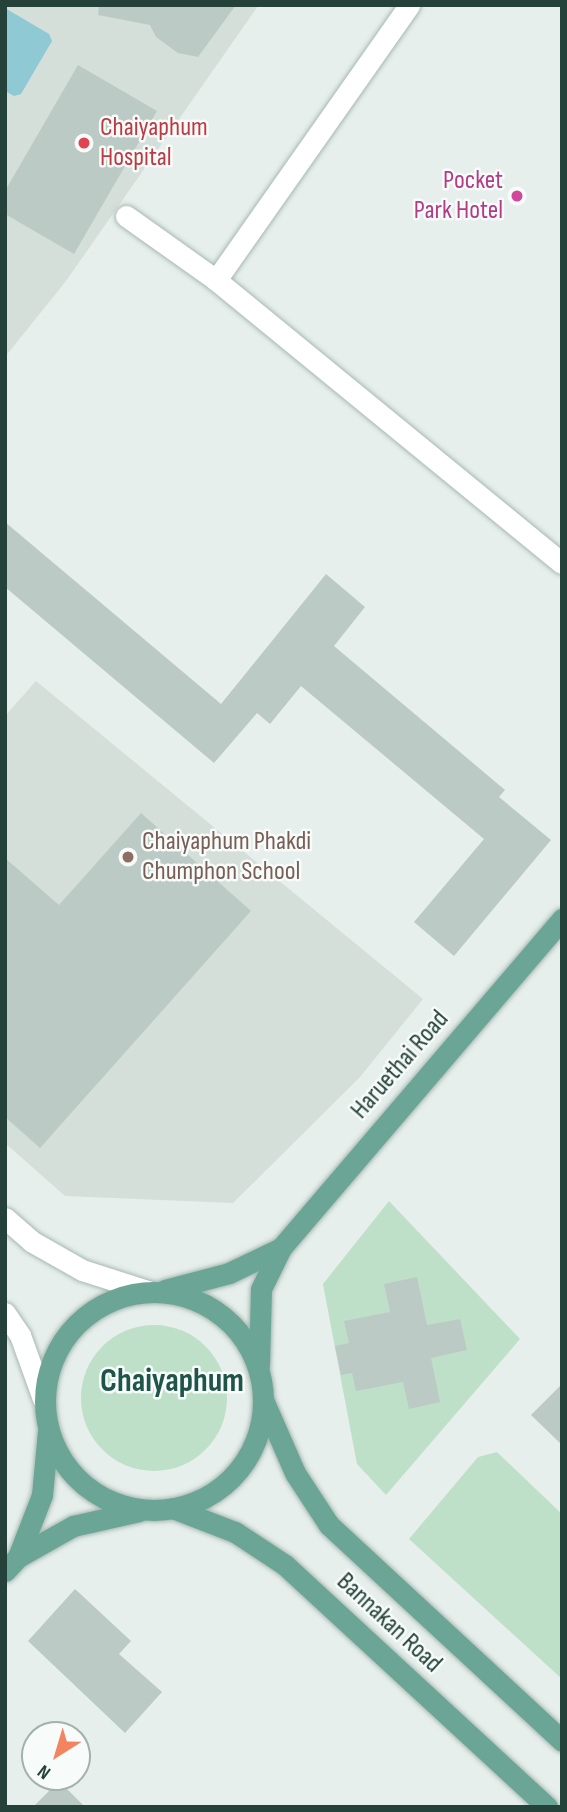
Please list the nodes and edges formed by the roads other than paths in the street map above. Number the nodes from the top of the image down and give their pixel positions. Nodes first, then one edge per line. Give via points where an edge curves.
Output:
1 (409, 5) edge
2 (126, 216) dead end
3 (216, 280) junction
4 (562, 563) edge
5 (562, 919) edge
6 (5, 1218) edge
7 (281, 1248) junction
8 (156, 1292) junction
9 (5, 1313) edge
10 (259, 1371) junction
11 (43, 1399) junction
12 (264, 1402) junction
13 (48, 1432) junction
14 (175, 1509) junction
15 (143, 1510) junction
16 (11, 1564) edge
17 (562, 1741) edge
18 (547, 1807) edge

1 - 3 street
2 - 3 street
3 - 4 street
5 - 7 main road, Haruethai Road
6 - 8 street via 31,1241 82,1270
7 - 8 main road, Haruethai Road via 229,1273
7 - 10 main road, Haruethai Road via 261,1289
8 - 10 main road via 196,1300 226,1319 246,1343
8 - 11 main road via 127,1294 94,1308 67,1332 50,1364
9 - 11 street via 20,1335
10 - 12 main road
11 - 13 main road
12 - 14 main road via 259,1432 247,1459 229,1481 205,1498
12 - 17 main road, Bannakan Road via 295,1473 329,1525
13 - 15 main road via 62,1461 85,1486 112,1502
13 - 16 main road via 43,1495
14 - 15 main road
14 - 18 main road, Bannakan Road via 235,1532 285,1565
15 - 16 main road via 73,1526

